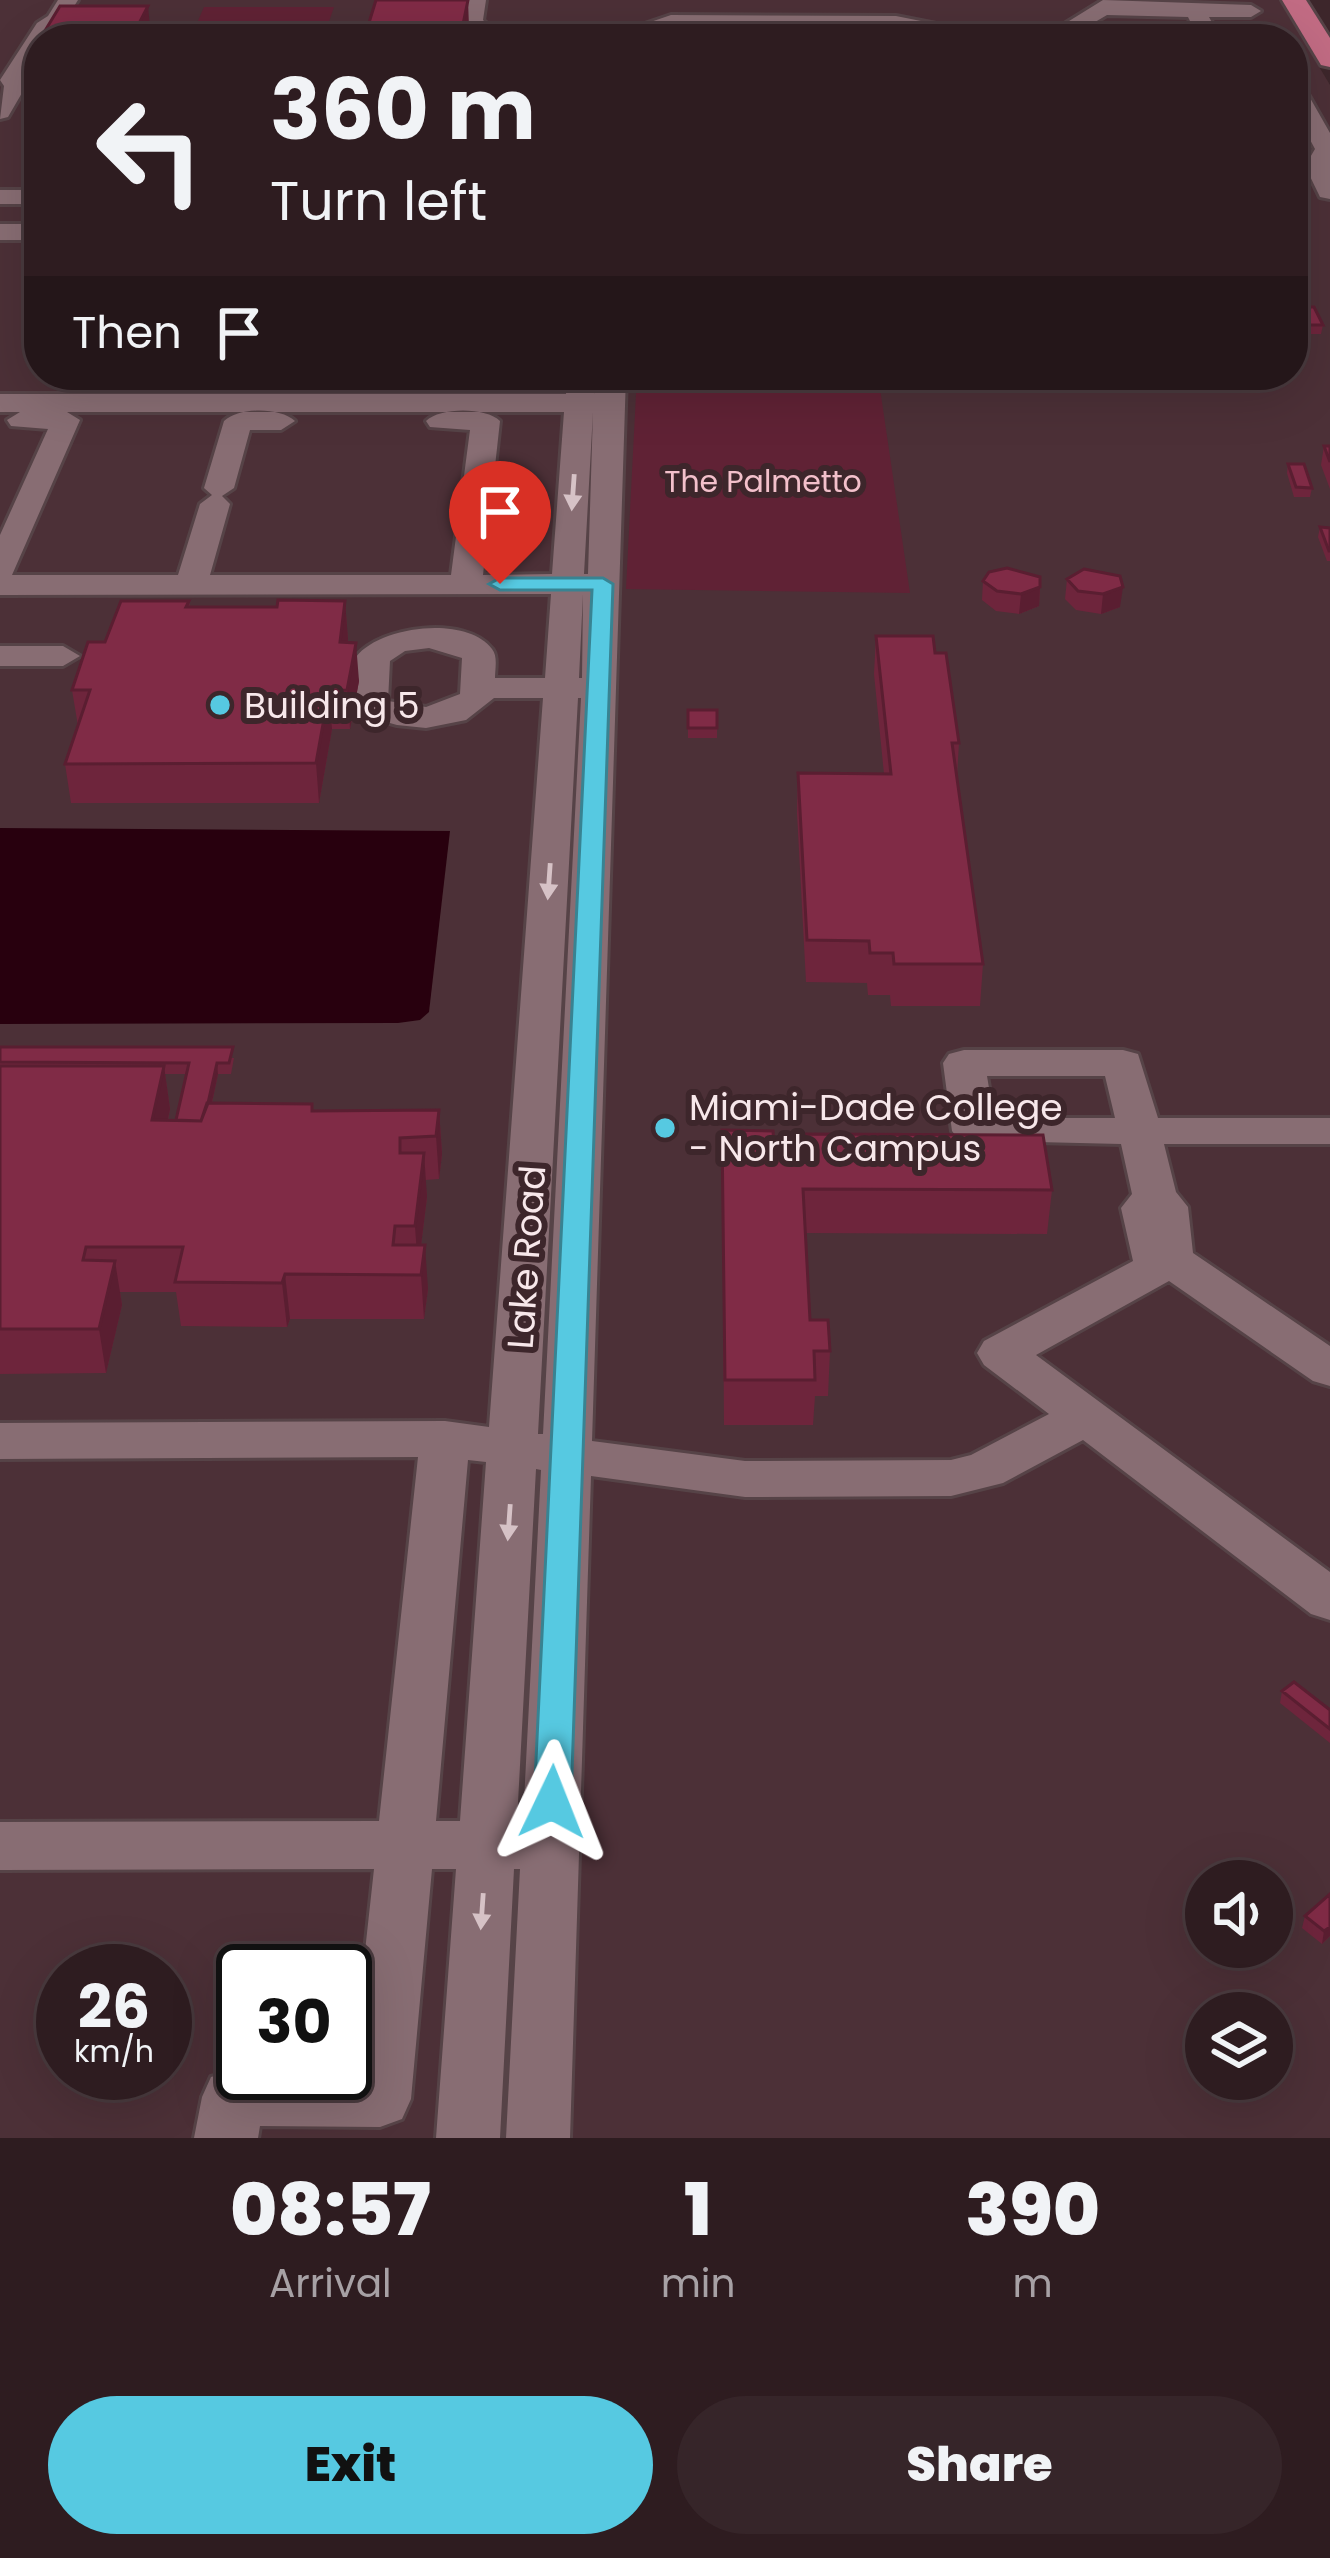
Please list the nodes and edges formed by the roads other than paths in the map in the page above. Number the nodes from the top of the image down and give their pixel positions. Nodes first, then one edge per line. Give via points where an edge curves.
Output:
1 (68, 0) edge
2 (1294, 0) edge
3 (1110, 4) edge
4 (1195, 10) junction
5 (1252, 12) edge
6 (49, 24) edge
7 (653, 24) edge
8 (923, 24) edge
9 (1076, 24) edge
10 (1202, 24) edge
11 (24, 58) edge
12 (1330, 59) edge
13 (0, 112) edge
14 (1308, 114) edge
15 (1308, 162) edge
16 (1317, 166) junction
17 (1329, 192) edge
18 (75, 390) edge
19 (596, 390) edge
20 (0, 403) edge
21 (0, 420) edge
22 (3, 554) edge
23 (191, 584) junction
24 (392, 584) junction
25 (466, 584) junction
26 (585, 584) junction
27 (0, 585) edge
28 (396, 642) junction
29 (0, 656) edge
30 (63, 656) dead end
31 (478, 676) junction
32 (580, 676) junction
33 (1330, 1131) edge
34 (1164, 1264) junction
35 (1330, 1369) edge
36 (1087, 1416) junction
37 (445, 1438) junction
38 (0, 1441) edge
39 (514, 1447) junction
40 (566, 1456) junction
41 (1330, 1600) edge
42 (550, 1845) junction
43 (0, 1846) edge
44 (407, 1846) junction
45 (487, 1846) junction
46 (226, 2138) edge
47 (468, 2138) edge
48 (538, 2138) edge

1 - 6 street
2 - 12 main road
3 - 4 street
3 - 9 street
4 - 5 street
4 - 10 street
7 - 8 street
11 - 13 street
14 - 16 street via 1328,149
15 - 16 street
16 - 17 street
18 - 20 street
19 - 26 street, Lake Road
21 - 22 street via 66,420
23 - 24 street
23 - 25 street via 238,421 486,421
23 - 27 street
24 - 25 street
24 - 28 street via 389,631
25 - 26 street
26 - 32 street, Lake Road
28 - 31 street via 458,642 479,654
28 - 31 street via 373,656 370,706 387,714 465,710 477,698
29 - 30 street
31 - 32 street
32 -> 39 street, Lake Road
32 - 40 street, Lake Road
33 - 34 street via 1139,1131 1156,1197 1166,1207
34 - 35 street
34 - 36 street via 1001,1353
36 - 40 street via 985,1470 951,1478 745,1479
36 - 41 street
37 - 38 street
37 - 39 street
37 - 44 street
39 - 40 street
39 -> 45 street, Lake Road
40 - 42 street, Lake Road
42 - 45 street
42 - 48 street, Lake Road
43 - 44 street
44 - 45 street
44 - 46 street via 380,2099 232,2097
45 -> 47 street, Lake Road

